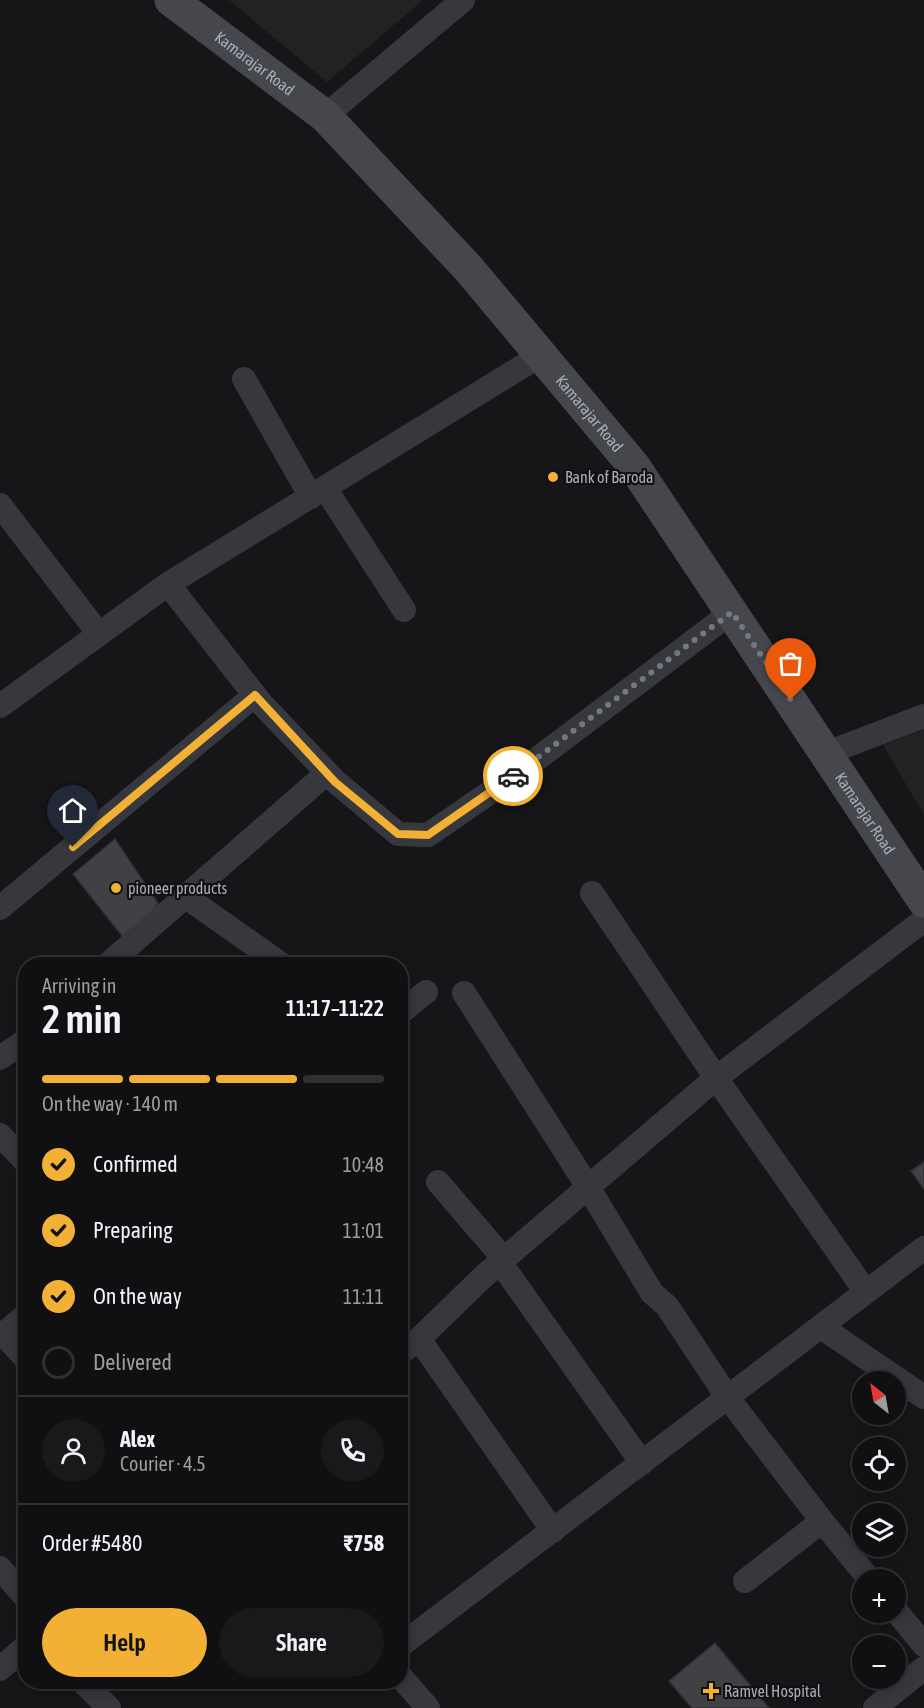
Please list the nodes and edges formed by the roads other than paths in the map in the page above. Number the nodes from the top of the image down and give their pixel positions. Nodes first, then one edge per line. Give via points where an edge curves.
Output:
1 (171, 0) edge
2 (463, 0) edge
3 (325, 116) junction
4 (541, 355) junction
5 (244, 379) dead end
6 (318, 492) junction
7 (0, 505) edge
8 (168, 584) junction
9 (404, 610) dead end
10 (732, 612) junction
11 (99, 634) junction
12 (255, 695) junction
13 (0, 706) edge
14 (924, 716) edge
15 (827, 753) junction
16 (327, 773) junction
17 (592, 893) dead end
18 (186, 897) junction
19 (924, 901) edge
20 (0, 908) edge
21 (924, 920) edge
22 (116, 957) edge
23 (271, 957) edge
24 (426, 992) dead end
25 (464, 993) dead end
26 (408, 1007) edge
27 (18, 1046) edge
28 (0, 1058) edge
29 (716, 1077) junction
30 (0, 1135) edge
31 (18, 1154) edge
32 (438, 1182) dead end
33 (588, 1187) junction
34 (924, 1248) edge
35 (502, 1260) junction
36 (866, 1292) junction
37 (18, 1322) edge
38 (821, 1327) junction
39 (2, 1336) edge
40 (408, 1341) edge
41 (18, 1351) edge
42 (924, 1397) edge
43 (728, 1398) junction
44 (642, 1463) junction
45 (822, 1521) junction
46 (553, 1531) junction
47 (0, 1569) edge
48 (861, 1569) edge
49 (745, 1581) dead end
50 (18, 1589) edge
51 (906, 1623) edge
52 (408, 1640) edge
53 (924, 1645) edge
54 (18, 1653) edge
55 (924, 1668) edge
56 (0, 1669) edge
57 (408, 1687) edge
58 (90, 1689) edge
59 (421, 1705) edge
60 (109, 1708) edge
61 (874, 1708) edge

1 - 3 main road, Kamarajar Road
2 - 3 street
3 - 4 main road, Kamarajar Road via 468,268
4 - 6 street
4 - 10 main road, Kamarajar Road via 633,465
5 - 6 street
6 - 8 street
6 - 9 street
7 - 11 street
8 - 11 street
8 - 12 street
10 - 15 main road, Kamarajar Road
10 - 16 street via 521,771 428,835 398,834
11 - 13 street
12 - 16 street
12 - 20 street
14 - 15 street
15 - 19 main road, Kamarajar Road
16 - 18 street
17 - 29 street
18 - 22 street
18 - 23 street
21 - 29 street
24 - 26 street
25 - 33 street
27 - 28 street
29 - 33 street
29 - 36 street
30 - 31 street
32 - 35 street
33 - 35 street
33 - 43 street via 652,1293 667,1306
34 - 36 street
35 - 40 street
35 - 44 street
36 - 38 street
37 - 39 street
38 - 42 street
38 - 43 street
39 - 41 street
40 - 46 street
43 - 44 street
43 - 45 street
44 - 46 street
45 - 48 street
45 - 49 street
46 - 52 street
47 - 50 street
51 - 53 street
54 - 56 street
55 - 61 street
57 - 59 street
58 - 60 street

